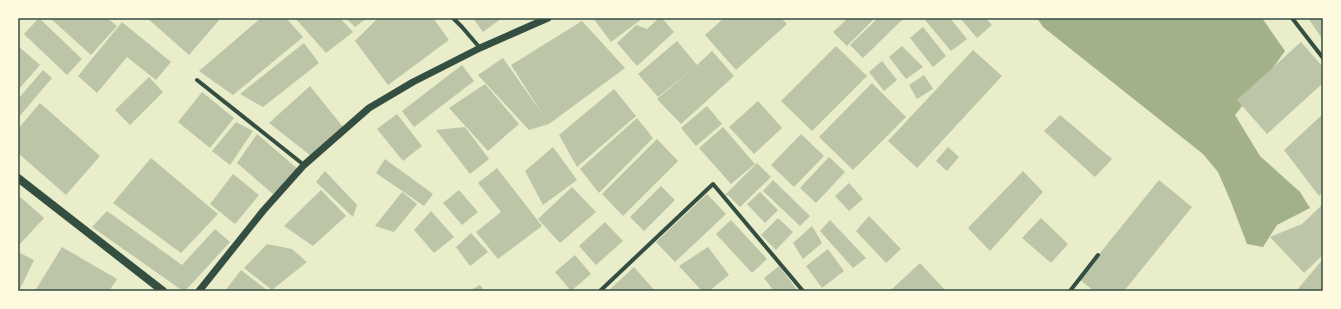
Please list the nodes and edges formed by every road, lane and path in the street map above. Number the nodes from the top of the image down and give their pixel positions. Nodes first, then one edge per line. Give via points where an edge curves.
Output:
1 (453, 18) edge
2 (548, 18) edge
3 (1292, 18) edge
4 (480, 48) junction
5 (1323, 58) edge
6 (197, 80) dead end
7 (304, 165) junction
8 (18, 178) edge
9 (1098, 255) dead end
10 (163, 291) edge
11 (199, 291) edge
12 (600, 291) edge
13 (803, 291) edge
14 (1070, 291) edge

1 - 4 street
2 - 4 street
3 - 5 street
4 - 7 street via 413,82 370,108
6 - 7 street
7 - 11 street via 263,211
8 - 10 main road
9 - 14 street
12 - 13 street via 713,184

